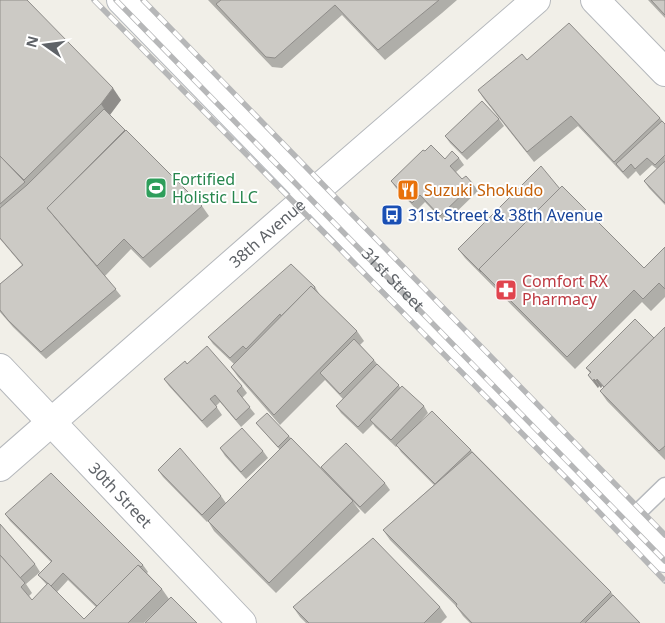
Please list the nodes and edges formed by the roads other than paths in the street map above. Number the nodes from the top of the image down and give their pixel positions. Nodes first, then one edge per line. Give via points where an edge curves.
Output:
1 (121, 0) edge
2 (536, 0) edge
3 (595, 0) edge
4 (665, 72) edge
5 (311, 194) junction
6 (0, 368) edge
7 (52, 422) junction
8 (0, 467) edge
9 (665, 486) edge
10 (629, 521) junction
11 (665, 558) edge
12 (242, 623) edge

1 - 5 street, 31st Street
2 - 5 street, 38th Avenue
3 - 4 street
5 - 7 street, 38th Avenue
5 - 10 street, 31st Street
6 - 7 street, 30th Street
7 - 8 street, 38th Avenue
7 - 12 street, 30th Street
9 - 10 lane
10 - 11 street, 31st Street

